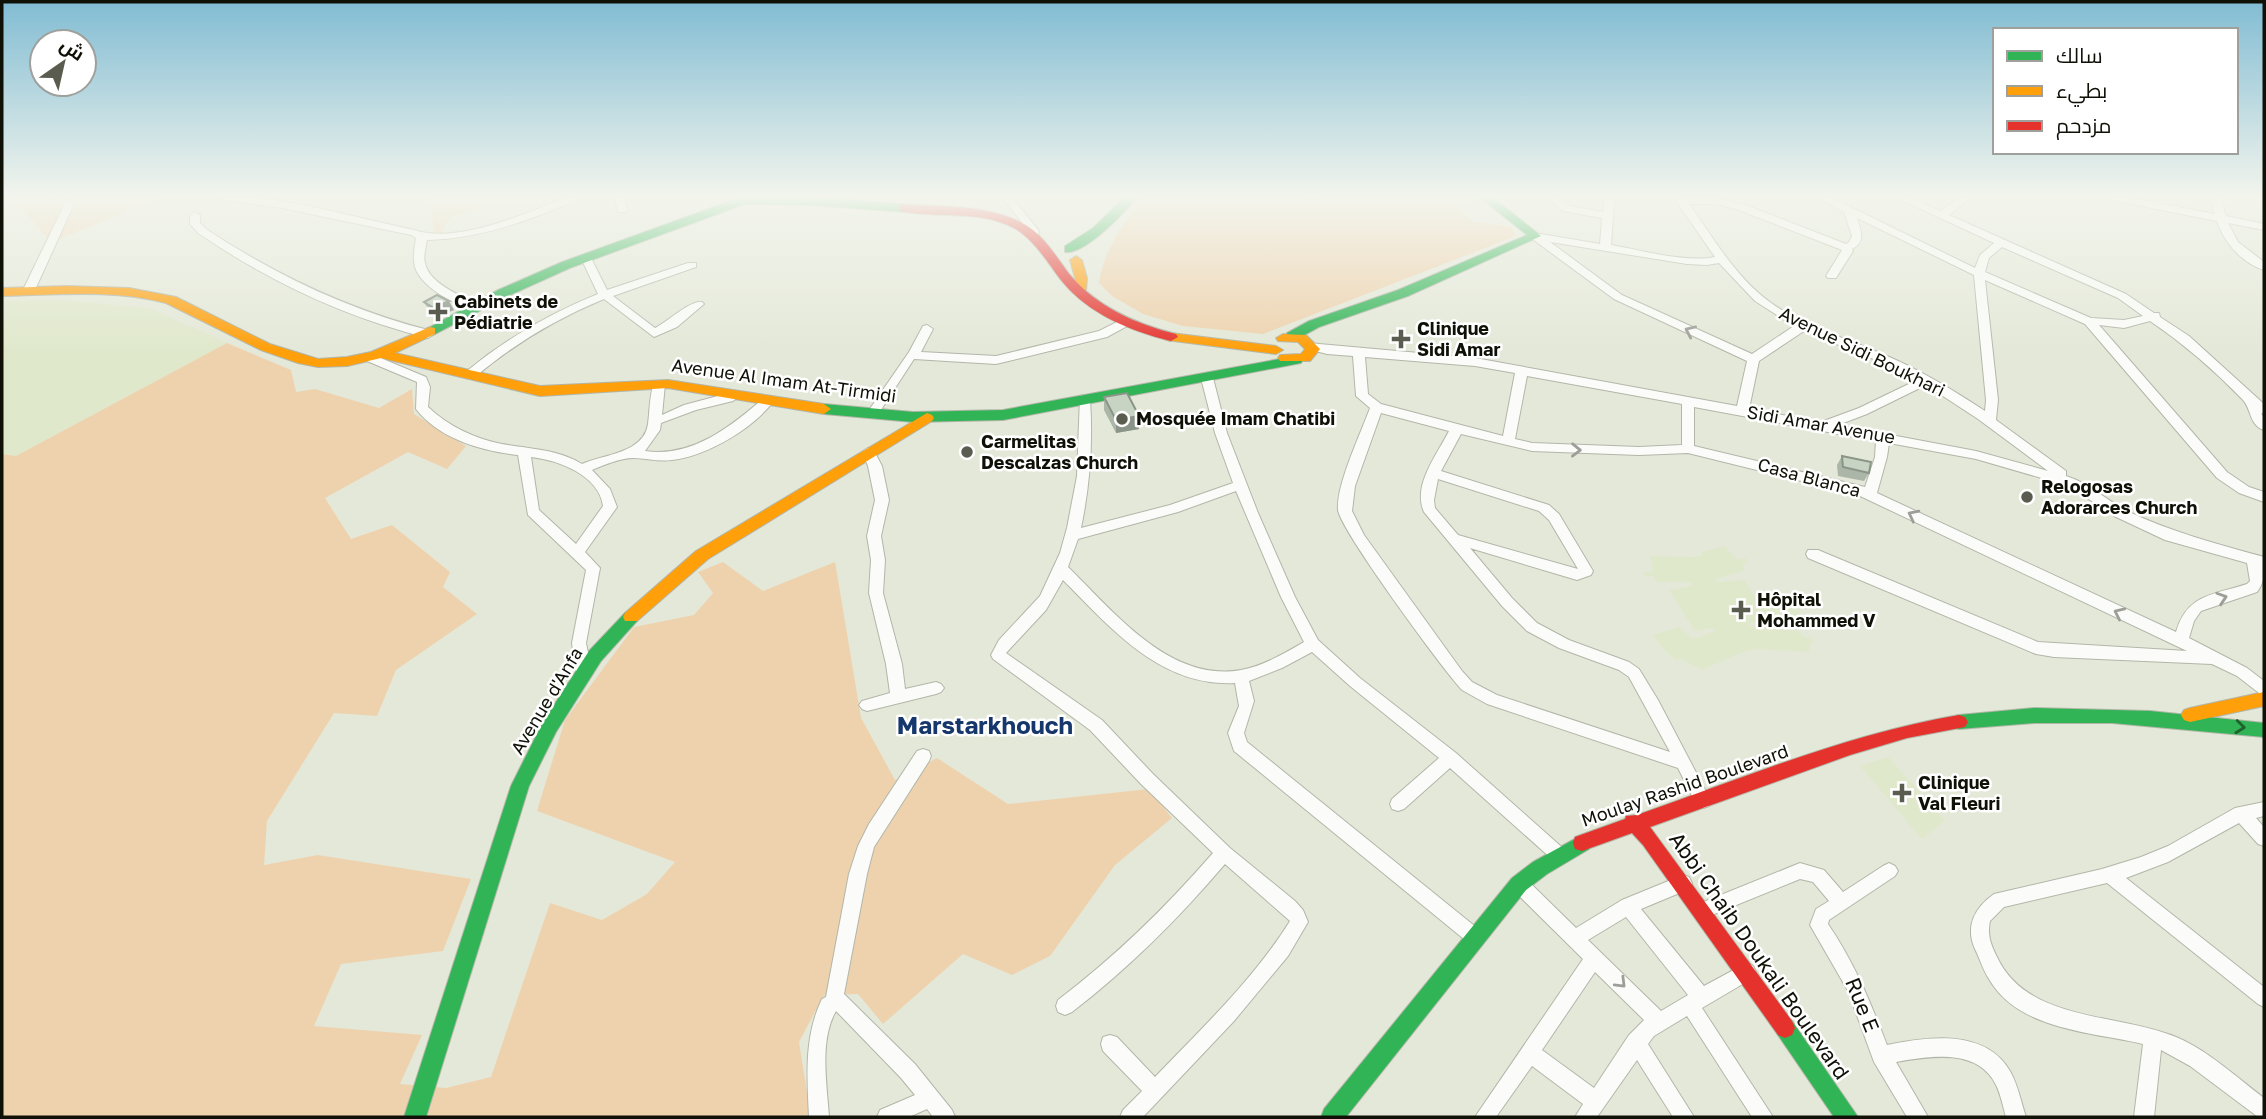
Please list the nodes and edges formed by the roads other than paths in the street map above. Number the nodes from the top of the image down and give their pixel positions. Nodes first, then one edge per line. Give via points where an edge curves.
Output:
1 (50, 247) edge
2 (229, 247) edge
3 (421, 247) edge
4 (614, 247) edge
5 (1049, 247) edge
6 (1088, 247) edge
7 (1509, 247) edge
8 (1550, 247) edge
9 (1600, 247) edge
10 (1713, 247) edge
11 (1924, 247) edge
12 (1995, 247) edge
13 (2013, 247) edge
14 (2236, 247) edge
15 (1605, 248) joint
16 (1846, 248) edge
17 (1065, 256) junction
18 (586, 258) junction
19 (1721, 258) junction
20 (692, 265) dead end
21 (2264, 267) edge
22 (1979, 274) junction
23 (1832, 276) dead end
24 (2, 292) edge
25 (28, 292) junction
26 (603, 293) junction
27 (698, 304) dead end
28 (475, 307) junction
29 (2155, 316) junction
30 (2089, 321) junction
31 (1125, 323) junction
32 (1803, 326) junction
33 (927, 329) dead end
34 (428, 334) junction
35 (1298, 346) junction
36 (1359, 352) junction
37 (913, 355) junction
38 (377, 356) junction
39 (1753, 359) junction
40 (1522, 370) junction
41 (471, 374) junction
42 (1207, 377) junction
43 (1927, 380) junction
44 (659, 384) junction
45 (2264, 394) edge
46 (733, 396) junction
47 (2248, 398) junction
48 (1084, 399) junction
49 (768, 401) junction
50 (1688, 402) junction
51 (1377, 407) junction
52 (2264, 410) edge
53 (1742, 412) junction
54 (873, 413) junction
55 (928, 417) junction
56 (1990, 419) junction
57 (655, 420) junction
58 (1822, 426) junction
59 (2264, 426) edge
60 (1457, 429) junction
61 (1883, 436) junction
62 (1508, 443) junction
63 (1688, 449) junction
64 (524, 452) junction
65 (868, 452) junction
66 (634, 454) junction
67 (582, 469) junction
68 (1434, 473) junction
69 (2074, 483) junction
70 (1240, 485) junction
71 (1870, 494) junction
72 (2264, 497) edge
73 (1071, 536) junction
74 (1456, 539) junction
75 (578, 552) junction
76 (1813, 554) dead end
77 (2259, 561) edge
78 (1060, 568) junction
79 (2181, 640) junction
80 (1313, 644) junction
81 (2217, 658) junction
82 (584, 672) junction
83 (1240, 677) junction
84 (936, 688) dead end
85 (2262, 696) edge
86 (898, 697) junction
87 (867, 705) dead end
88 (2168, 719) junction
89 (2264, 721) edge
90 (2264, 730) edge
91 (923, 756) dead end
92 (1450, 758) junction
93 (1683, 763) junction
94 (1703, 801) junction
95 (1398, 804) dead end
96 (2264, 809) edge
97 (2241, 813) junction
98 (1633, 822) junction
99 (2264, 839) edge
100 (1224, 853) junction
101 (1559, 855) junction
102 (1889, 871) dead end
103 (2110, 875) junction
104 (1519, 884) junction
105 (1683, 884) junction
106 (1841, 902) junction
107 (1628, 906) junction
108 (1702, 911) junction
109 (1576, 937) junction
110 (1476, 938) junction
111 (1595, 957) junction
112 (1747, 972) junction
113 (2264, 999) edge
114 (834, 1001) junction
115 (1696, 1002) junction
116 (1065, 1006) dead end
117 (1658, 1021) junction
118 (2153, 1037) junction
119 (1636, 1042) junction
120 (1110, 1044) dead end
121 (1529, 1052) junction
122 (1881, 1055) junction
123 (1154, 1091) junction
124 (930, 1098) junction
125 (1590, 1109) edge
126 (2264, 1110) edge
127 (415, 1117) edge
128 (819, 1117) edge
129 (887, 1117) edge
130 (945, 1117) edge
131 (1129, 1117) edge
132 (1332, 1117) edge
133 (1485, 1117) edge
134 (1684, 1117) edge
135 (1763, 1117) edge
136 (1847, 1117) edge
137 (1918, 1117) edge
138 (2016, 1117) edge
139 (2144, 1117) edge

1 - 25 street
2 - 34 street via 303,292 360,316
3 - 28 street via 420,268 442,288
4 - 18 street
5 - 17 street
6 - 17 street
7 - 35 street
39 -> 8 street via 1618,297
9 - 15 street
10 - 19 street, Avenue Sidi Boukhari
11 - 22 street
12 - 22 street via 1984,257
13 - 29 street
14 - 21 street
15 - 19 street via 1693,262
16 - 23 street
17 - 31 street via 1081,278 1080,291
18 - 26 street
18 - 28 street
19 - 32 street, Avenue Sidi Boukhari via 1758,298
20 - 26 street
22 - 30 street
22 - 56 street
24 - 25 street
25 - 38 street via 150,293 299,360 325,363
26 - 27 street via 654,333
26 - 41 street via 516,339
28 - 34 street
29 - 30 street via 2124,324
29 - 47 street
30 - 72 street via 2222,475
31 - 35 street via 1188,340
31 - 37 street via 1104,334 996,360
32 - 39 street
32 - 43 street, Avenue Sidi Boukhari
33 - 37 street
34 - 38 street
35 - 36 street, Sidi Amar Avenue
35 - 42 street, Avenue Al Imam At-Tirmidi via 1264,365
36 - 40 street, Sidi Amar Avenue via 1460,359
36 - 51 street via 1360,392
37 - 54 street
38 - 41 street, Avenue Al Imam At-Tirmidi
38 - 64 street via 422,380 421,405 428,415 476,442
39 - 53 street
40 - 50 street, Sidi Amar Avenue
40 - 62 street
41 - 44 street, Avenue Al Imam At-Tirmidi via 546,392
42 - 48 street, Avenue Al Imam At-Tirmidi
42 - 70 street
43 - 56 street, Avenue Sidi Boukhari
43 - 58 street
44 - 46 street, Avenue Al Imam At-Tirmidi
44 - 57 street
45 - 47 street
46 - 49 street, Avenue Al Imam At-Tirmidi
46 - 57 street
47 - 52 street
47 - 59 street
48 - 55 street, Avenue Al Imam At-Tirmidi via 1003,415
48 - 73 street via 1086,450
49 - 54 street, Avenue Al Imam At-Tirmidi
49 - 66 street via 739,427 699,450 669,457
50 - 53 street, Sidi Amar Avenue
50 - 63 street
51 - 60 street, Casa Blanca
51 - 93 street via 1348,486 1345,511 1359,538 1457,675 1492,701
53 - 58 street, Sidi Amar Avenue
54 - 55 street, Avenue Al Imam At-Tirmidi
55 - 65 street, Avenue d'Anfa
56 - 69 street, Avenue Sidi Boukhari
57 - 66 street via 654,429
58 - 61 street, Sidi Amar Avenue
60 - 62 street, Casa Blanca
60 - 68 street
61 - 69 street, Sidi Amar Avenue via 1998,460
61 - 71 street
62 -> 63 street, Casa Blanca via 1566,450
63 - 71 street, Casa Blanca
64 - 67 street via 564,458
64 - 75 street via 533,512
65 - 82 street, Avenue d'Anfa via 685,568 631,616
65 - 86 street via 882,500 874,536 876,593
66 - 67 street
67 - 75 street via 599,484 611,504
68 - 74 street via 1427,503
68 - 74 street via 1544,508 1586,572 1577,575
69 - 77 street, Sidi Amar Avenue via 2152,529
70 - 73 street via 1173,509
70 - 80 street
79 -> 71 street, Casa Blanca
73 - 78 street
74 - 93 street via 1532,627 1634,673
75 - 82 street via 594,572 579,643
76 - 81 street via 2036,648
79 -> 77 street via 2196,607 2258,583
78 - 83 street via 1156,658 1194,673
78 - 100 street via 1041,607 1001,646 998,655 1096,725
79 - 81 street, Casa Blanca
80 - 83 street
80 - 92 street
81 - 85 street, Casa Blanca via 2242,672
82 - 127 street, Avenue d'Anfa via 549,727 514,800
83 - 110 street via 1248,699 1236,733 1240,746
84 - 86 street
85 - 88 street
85 - 89 street via 2256,711
86 - 87 street
88 -> 90 street
88 - 94 street, Moulay Rashid Boulevard via 1988,717 1934,725
91 - 114 street via 866,846
92 - 95 street
92 - 101 street
93 - 94 street
94 - 98 street, Moulay Rashid Boulevard
96 - 97 street
97 - 99 street
97 - 103 street via 2179,849
98 - 101 street, Moulay Rashid Boulevard
98 - 105 street, Abbi Chaib Doukali Boulevard
100 - 116 street via 1144,943
100 - 123 street via 1289,907 1299,922 1282,950 1227,1015
101 - 104 street, Moulay Rashid Boulevard
102 - 106 street
103 - 113 street
103 - 118 street via 2000,900 1979,920 1979,936 1996,974 2020,1001 2062,1020
104 - 109 street
104 - 110 street, Moulay Rashid Boulevard
105 - 107 street
105 - 108 street, Abbi Chaib Doukali Boulevard
106 - 108 street via 1824,880 1800,871
106 - 122 street, Rue E via 1822,915 1819,925 1856,988
107 - 109 street
107 - 115 street
108 - 112 street, Abbi Chaib Doukali Boulevard
109 - 111 street
110 - 132 street, Moulay Rashid Boulevard
111 -> 117 street
111 - 121 street
112 - 115 street
112 - 136 street, Abbi Chaib Doukali Boulevard
114 - 124 street via 846,1006
114 - 128 street via 825,1011 821,1034
115 - 117 street
115 - 135 street
117 - 119 street
118 - 126 street via 2199,1060
118 - 139 street
119 - 125 street
119 - 134 street
120 - 123 street
121 - 125 street
121 - 133 street
122 - 137 street, Rue E
122 - 138 street via 1940,1049 1979,1053 2002,1076
123 - 131 street
124 - 129 street
124 - 130 street

